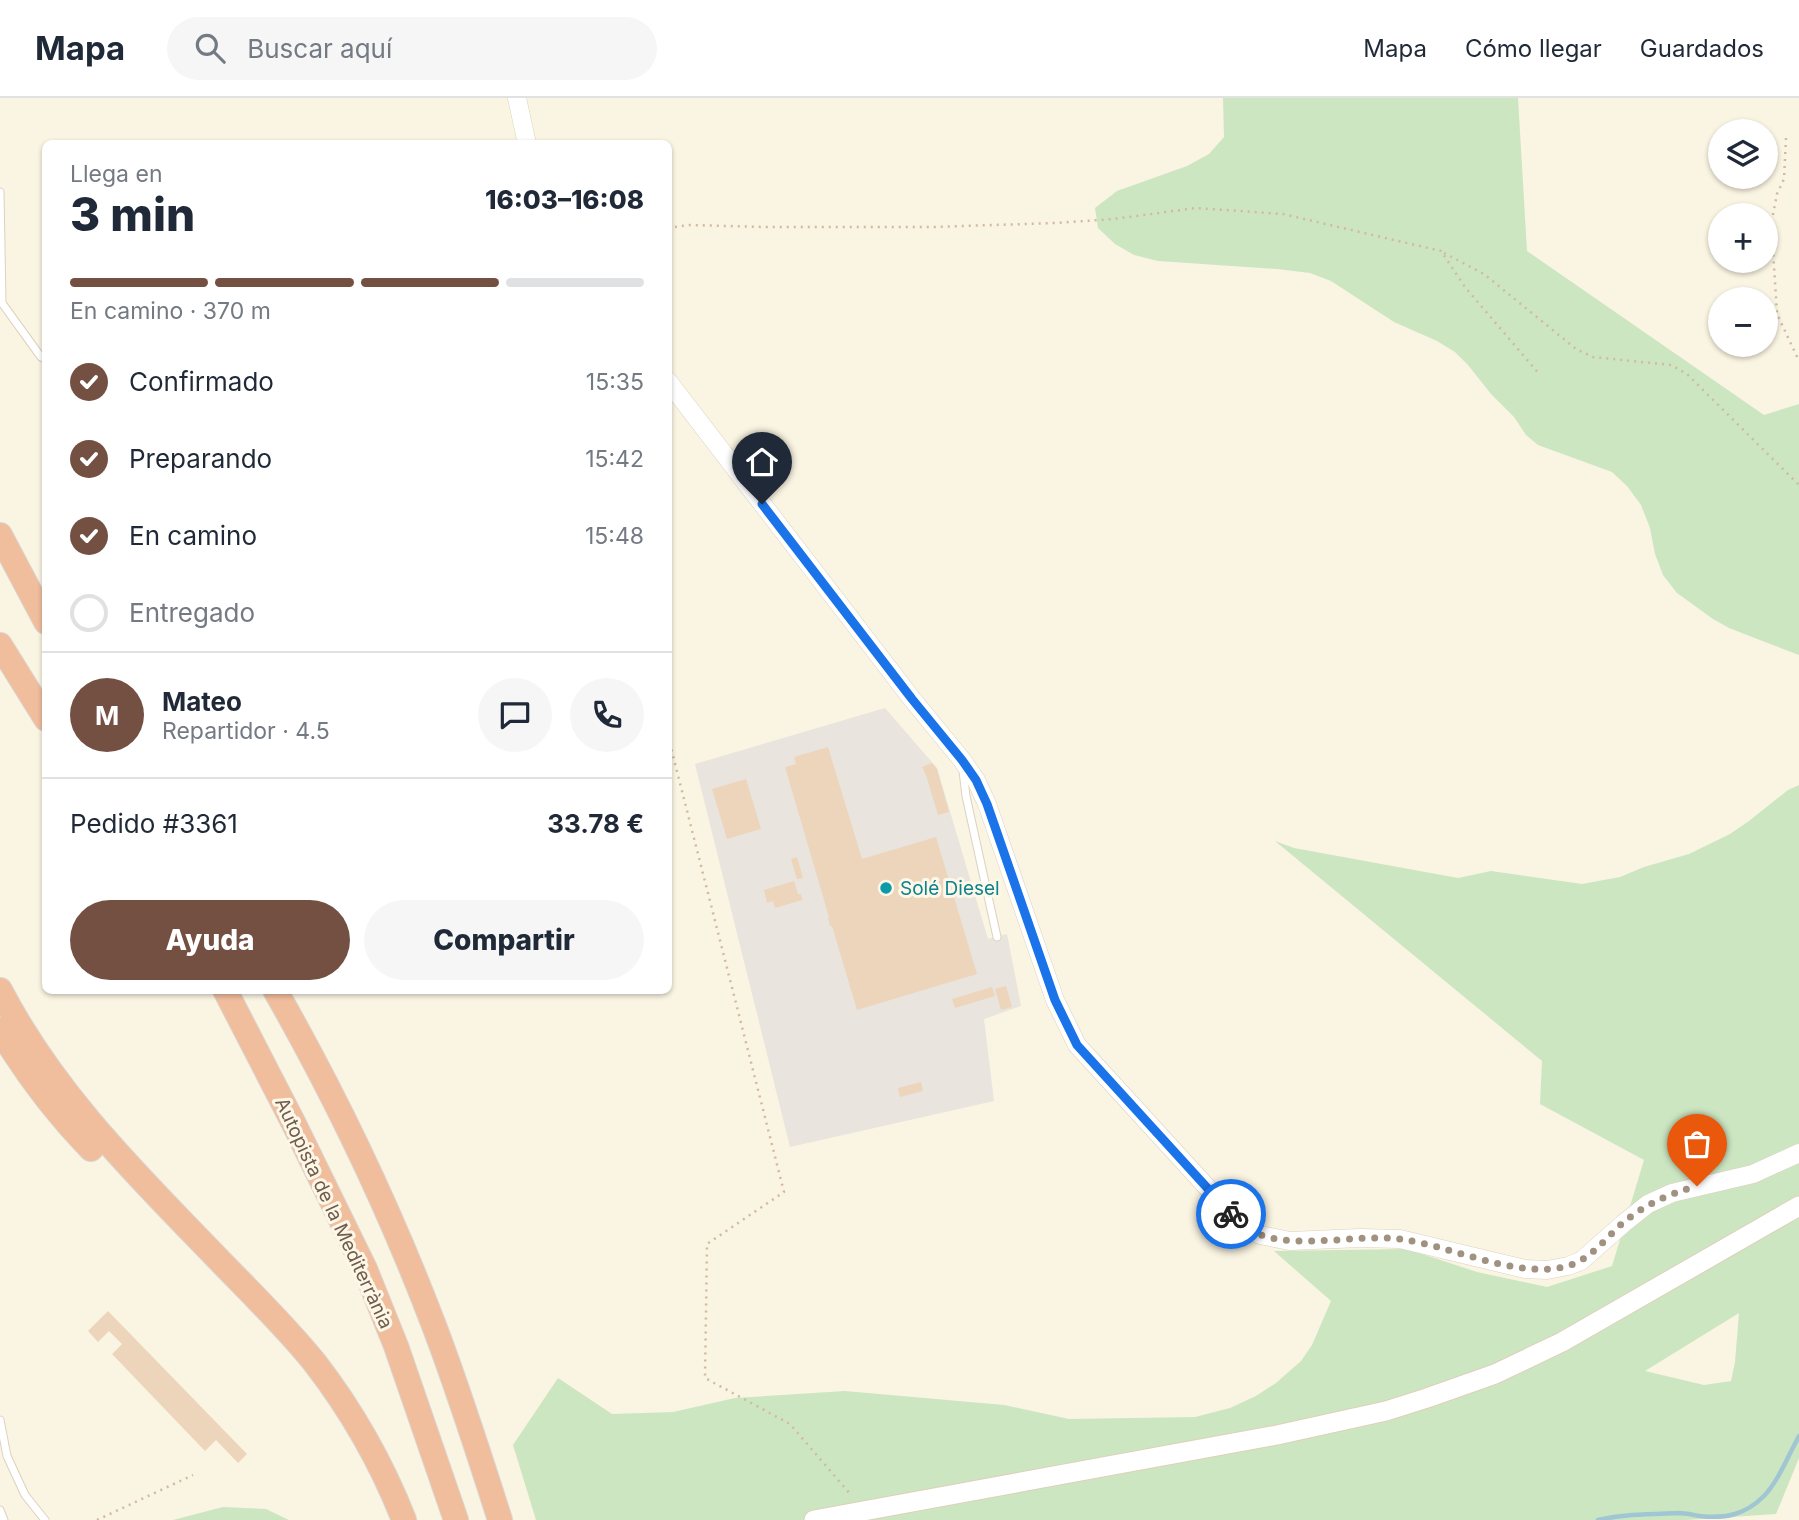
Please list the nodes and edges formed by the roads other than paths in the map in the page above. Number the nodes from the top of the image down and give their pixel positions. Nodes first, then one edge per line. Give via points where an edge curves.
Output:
1 (517, 98) edge
2 (526, 140) edge
3 (0, 192) edge
4 (42, 357) edge
5 (672, 386) edge
6 (0, 535) edge
7 (42, 614) edge
8 (0, 645) edge
9 (42, 713) edge
10 (962, 760) junction
11 (997, 937) dead end
12 (0, 990) edge
13 (227, 994) edge
14 (277, 994) edge
15 (0, 1030) edge
16 (1799, 1153) edge
17 (1799, 1206) edge
18 (0, 1420) edge
19 (7, 1456) junction
20 (0, 1464) edge
21 (0, 1510) edge
22 (4, 1520) edge
23 (45, 1520) edge
24 (388, 1520) edge
25 (404, 1520) edge
26 (456, 1520) edge
27 (500, 1520) edge
28 (814, 1520) edge

1 - 2 street
3 - 4 lane via 2,303
5 - 10 street
6 - 7 highway
8 - 9 highway
10 - 11 lane
10 - 16 street via 987,804 1055,1000 1077,1045 1237,1220 1260,1235 1290,1241 1400,1239 1525,1269 1547,1270 1581,1261 1648,1204 1672,1193 1753,1174
12 - 25 highway via 33,1049 82,1115 316,1364 369,1446
13 - 26 highway, Autopista de la Mediterrània via 365,1269
14 - 27 highway via 355,1142 402,1246 461,1398
15 - 24 highway via 65,1121 301,1371 346,1436
17 - 28 main road via 1562,1342 1495,1374 1427,1398 1277,1436
18 - 19 lane
19 - 20 lane
19 - 23 lane via 25,1494
21 - 22 lane

